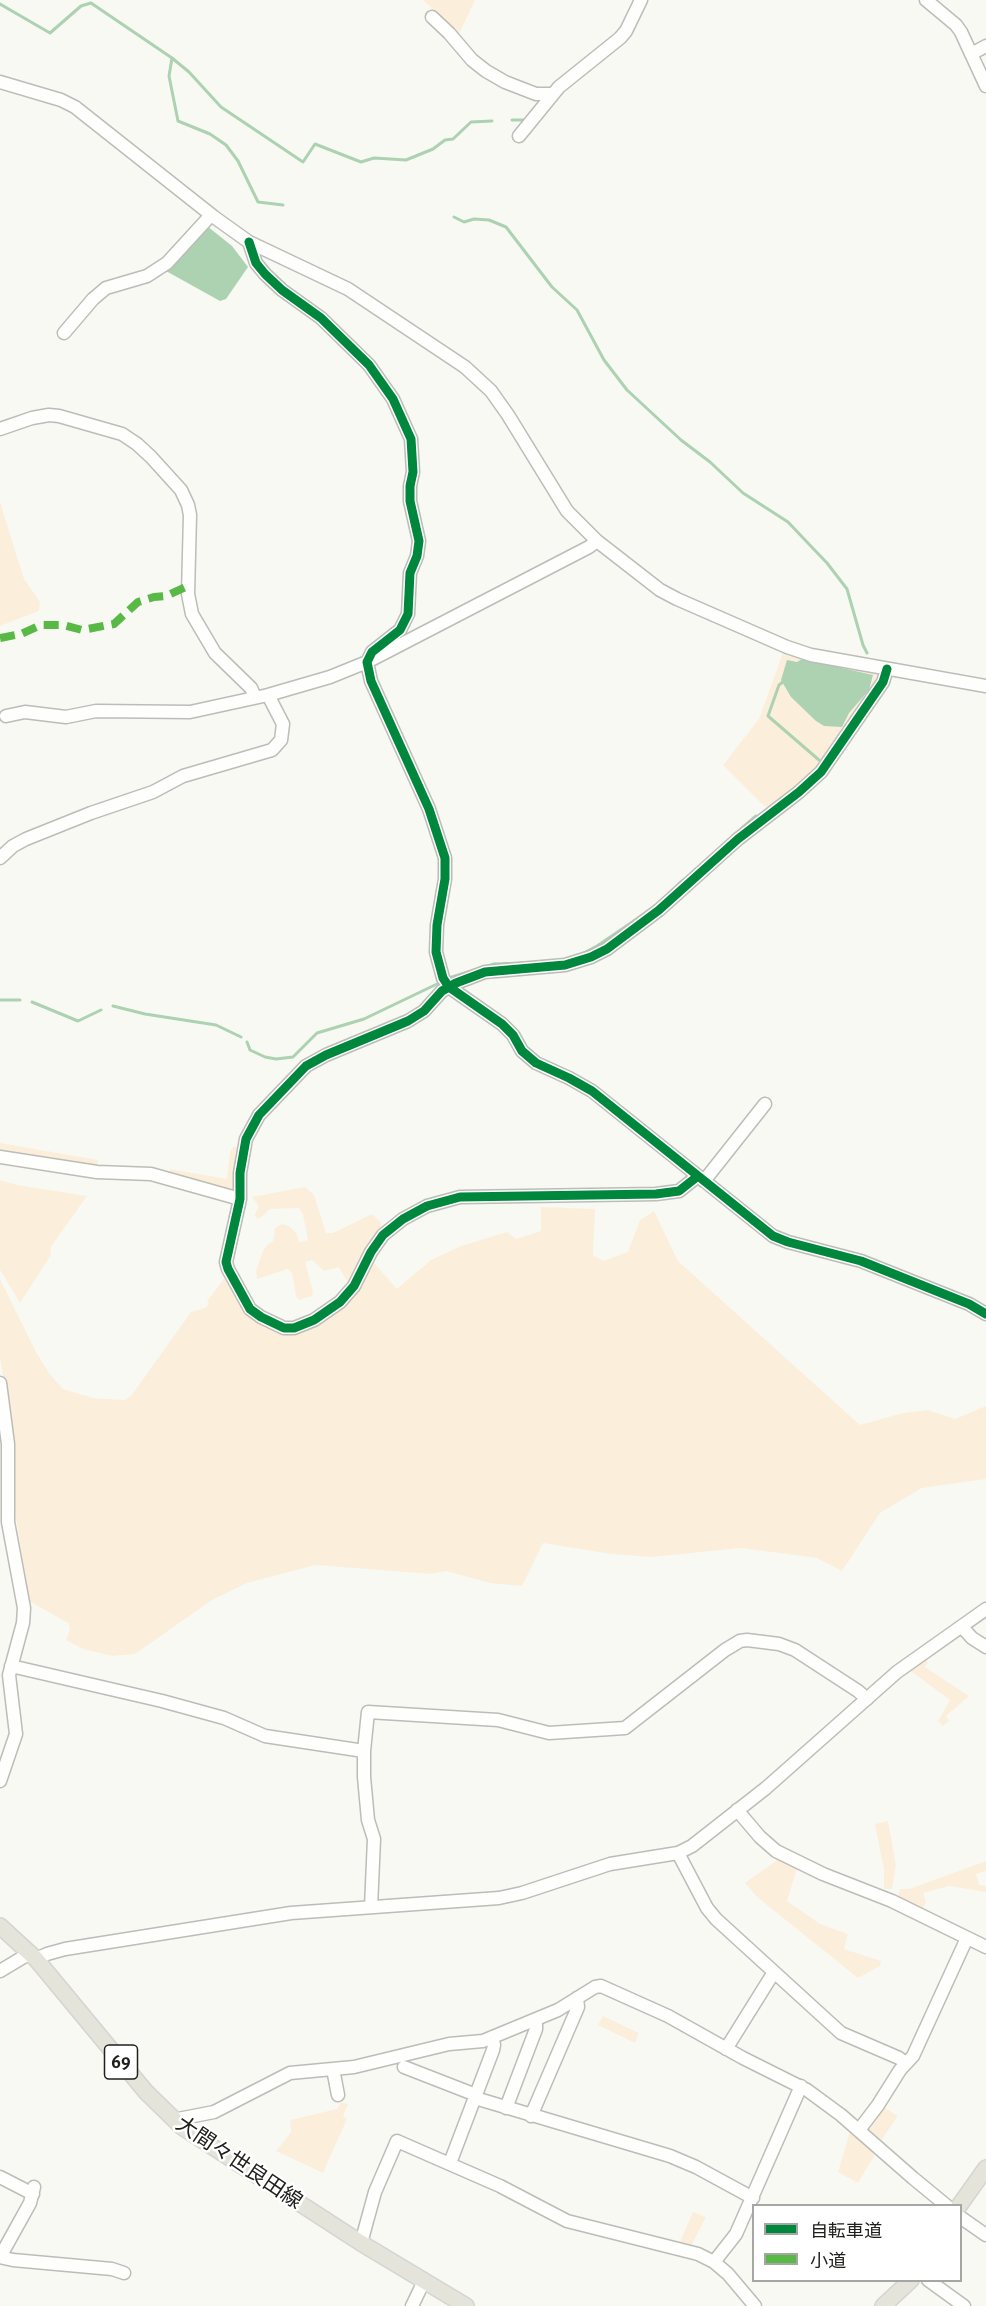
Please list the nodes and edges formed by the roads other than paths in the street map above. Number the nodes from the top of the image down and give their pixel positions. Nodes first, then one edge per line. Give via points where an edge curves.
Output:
1 (641, 0) edge
2 (926, 0) edge
3 (432, 17) dead end
4 (986, 46) edge
5 (971, 54) junction
6 (0, 82) edge
7 (986, 86) edge
8 (552, 94) junction
9 (519, 136) dead end
10 (210, 215) junction
11 (249, 242) junction
12 (64, 333) dead end
13 (0, 429) edge
14 (597, 541) junction
15 (368, 662) junction
16 (887, 669) junction
17 (986, 686) edge
18 (262, 696) junction
19 (6, 716) dead end
20 (0, 858) edge
21 (449, 987) junction
22 (765, 1104) dead end
23 (0, 1156) edge
24 (701, 1179) junction
25 (240, 1199) junction
26 (986, 1314) edge
27 (0, 1383) edge
28 (986, 1609) edge
29 (962, 1627) junction
30 (986, 1647) edge
31 (11, 1666) junction
32 (5, 1685) edge
33 (867, 1699) junction
34 (364, 1751) junction
35 (0, 1781) edge
36 (737, 1810) junction
37 (678, 1853) junction
38 (371, 1907) junction
39 (0, 1926) edge
40 (967, 1938) junction
41 (986, 1947) edge
42 (33, 1956) junction
43 (0, 1971) edge
44 (774, 1972) junction
45 (577, 1998) junction
46 (536, 2020) junction
47 (492, 2037) junction
48 (726, 2049) junction
49 (905, 2063) junction
50 (404, 2067) dead end
51 (333, 2069) junction
52 (801, 2086) junction
53 (338, 2095) dead end
54 (475, 2096) junction
55 (506, 2108) junction
56 (531, 2116) junction
57 (173, 2120) junction
58 (859, 2130) junction
59 (450, 2163) junction
60 (986, 2168) edge
61 (0, 2177) edge
62 (753, 2198) junction
63 (946, 2204) edge
64 (959, 2204) edge
65 (962, 2218) edge
66 (986, 2235) edge
67 (361, 2243) junction
68 (0, 2257) edge
69 (714, 2262) junction
70 (124, 2273) dead end
71 (424, 2281) junction
72 (909, 2282) edge
73 (931, 2282) edge
74 (412, 2306) edge
75 (466, 2306) edge
76 (755, 2306) edge
77 (883, 2306) edge
78 (964, 2306) edge

1 - 8 street via 620,38
2 - 5 street via 956,25
3 - 8 street via 472,60 492,75 536,94
4 - 5 street
5 - 7 street
6 - 10 street via 75,107
8 - 9 street
10 - 11 street
10 - 12 street via 168,263 147,276 106,288
11 - 14 street via 348,289 465,367 491,392 567,511
11 - 15 street via 256,263 266,274 321,318 369,365 393,399 411,439 413,472 409,490 419,541 410,573 408,614 404,626 372,652
13 - 18 street via 32,417 59,416 122,434 152,457 181,490 188,505 188,594 192,614 215,652
14 - 15 street
14 - 16 street via 677,599 787,647
15 - 18 street
15 - 21 street via 371,681 429,809 445,858 436,952 440,972
16 - 17 street
16 - 21 street via 883,682 821,772 738,838 659,910 607,949 565,965 485,972
18 - 19 street via 190,712 117,710 70,717 34,712
18 - 20 street via 283,724 281,740 272,750 183,776 153,792 26,839
21 - 24 street via 502,1024 536,1063 592,1091
21 - 25 street via 417,1015 326,1055 299,1073 248,1132 242,1155
22 - 24 street
23 - 25 street via 91,1171 151,1174
24 - 25 street via 680,1191 656,1194 460,1197 427,1206 383,1235 354,1286 340,1302 314,1320 288,1328 250,1309 228,1269 226,1262
24 - 26 street via 773,1236 861,1260
27 - 31 street via 8,1444 8,1521 24,1608
28 - 29 street
29 - 30 street
29 - 33 street via 904,1667
31 - 32 street
31 - 34 street via 182,1706 265,1736
32 - 35 street via 16,1734
33 - 34 street via 795,1650 765,1641 740,1641 625,1728 549,1733 498,1720 368,1712
33 - 36 street
34 - 38 street via 368,1820 374,1839
36 - 37 street
36 - 40 street via 776,1851
37 - 38 street via 610,1864 499,1898
37 - 44 street via 711,1914
38 - 42 street via 314,1910
39 - 42 main road, 大間々世良田線 / 69
40 - 41 street
40 - 49 street via 913,2056
42 - 43 street
42 - 57 main road, 大間々世良田線 / 69
44 - 48 street
44 - 49 street via 845,2036
45 - 46 street
45 - 48 street via 601,1986 668,2016
45 - 56 street via 578,2007
46 - 47 street
46 - 55 street
47 - 51 street
47 - 54 street via 494,2045
48 - 52 street
49 - 58 street
50 - 54 street
51 - 53 street
51 - 57 street via 290,2073 214,2112
52 - 58 street
52 - 62 street
54 - 55 street
54 - 59 street
55 - 56 street
56 - 62 street via 670,2156
57 - 67 main road, 大間々世良田線 / 69
58 - 63 street
59 - 67 street via 397,2141 375,2192
59 - 69 street via 567,2221 691,2251
60 - 64 main road
61 - 68 street via 34,2190
62 - 69 street via 733,2239
65 - 66 street
67 - 71 main road, 大間々世良田線 / 69
68 - 70 street
69 - 76 street
71 - 74 street
71 - 75 main road, 大間々世良田線 / 69
72 - 77 main road
73 - 78 street

